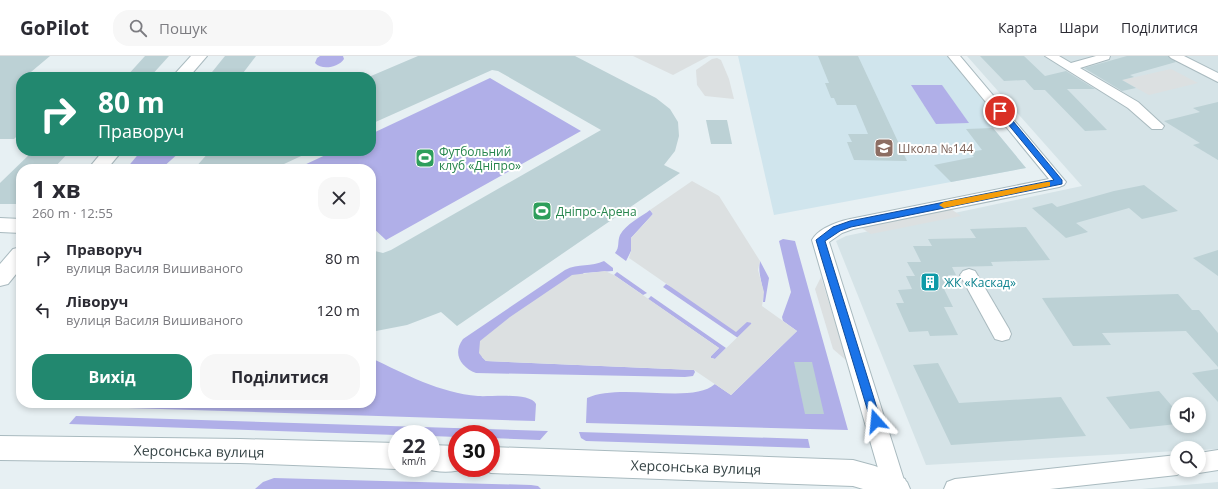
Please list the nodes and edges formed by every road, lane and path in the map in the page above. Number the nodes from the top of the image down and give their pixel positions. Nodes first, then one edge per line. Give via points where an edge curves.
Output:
1 (199, 56) edge
2 (954, 56) edge
3 (1051, 56) edge
4 (1103, 56) edge
5 (1175, 56) edge
6 (1070, 67) junction
7 (185, 72) edge
8 (1218, 78) edge
9 (1157, 126) dead end
10 (109, 156) edge
11 (102, 164) edge
12 (0, 225) edge
13 (16, 226) edge
14 (16, 260) edge
15 (969, 275) dead end
16 (0, 278) edge
17 (1002, 334) dead end
18 (0, 448) edge
19 (388, 456) edge
20 (500, 460) edge
21 (1218, 460) edge
22 (1206, 461) edge
23 (1170, 466) edge
24 (895, 489) edge
25 (899, 489) edge
26 (955, 489) edge

1 - 7 street
2 - 24 street via 1059,182 850,224 836,229 820,240
3 - 6 street
4 - 6 street via 1105,58
5 - 8 street
6 - 9 street via 1133,105
10 - 11 street
12 - 13 street
14 - 16 street
15 - 17 street
18 - 19 street, Херсонська вулиця
20 - 24 street, Херсонська вулиця via 853,473 875,479
21 - 22 street
23 - 26 street
24 - 25 street, Херсонська вулиця

